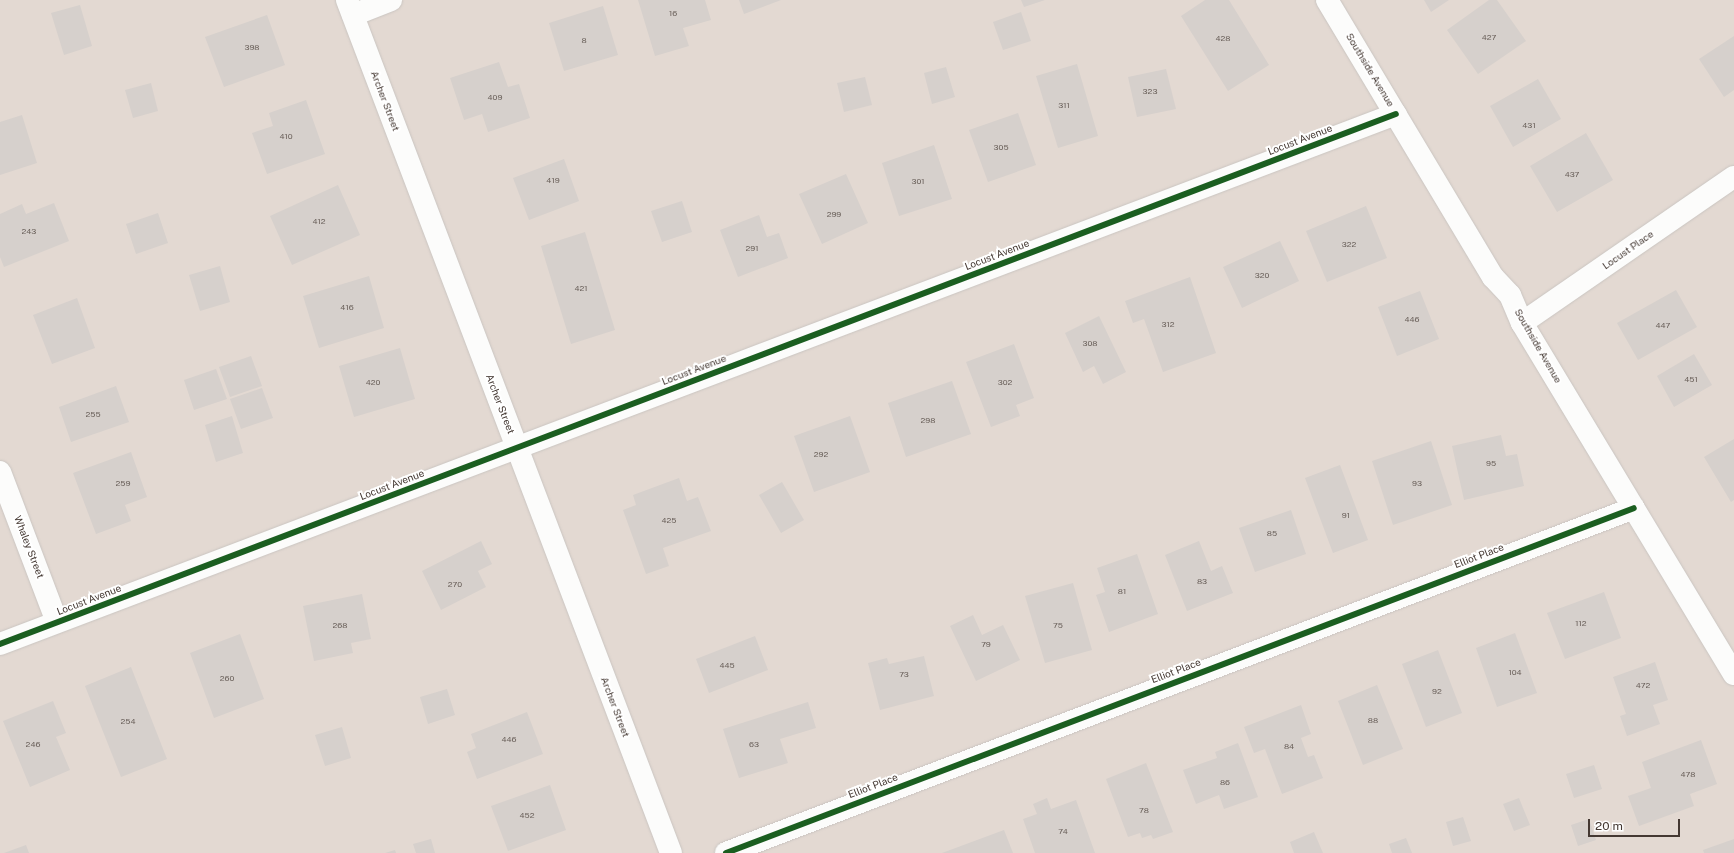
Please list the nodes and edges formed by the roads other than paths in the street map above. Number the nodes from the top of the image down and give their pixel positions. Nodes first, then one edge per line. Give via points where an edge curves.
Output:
1 (391, 0) edge
2 (1327, 0) edge
3 (350, 7) edge
4 (1396, 114) junction
5 (1734, 177) edge
6 (1522, 323) junction
7 (516, 448) junction
8 (0, 472) edge
9 (1634, 508) junction
10 (57, 622) junction
11 (0, 644) edge
12 (1734, 674) edge
13 (671, 853) edge
14 (726, 853) edge

1 - 3 street
2 - 4 street, Southside Avenue
3 - 7 street, Archer Street
4 - 6 street, Southside Avenue via 1493,277 1510,295
4 - 7 street, Locust Avenue
5 - 6 street, Locust Place
6 - 9 street, Southside Avenue
7 - 10 street, Locust Avenue
7 - 13 street, Archer Street
8 - 10 street, Whaley Street
9 - 12 street, Southside Avenue
9 - 14 street, Elliot Place
10 - 11 street, Locust Avenue

